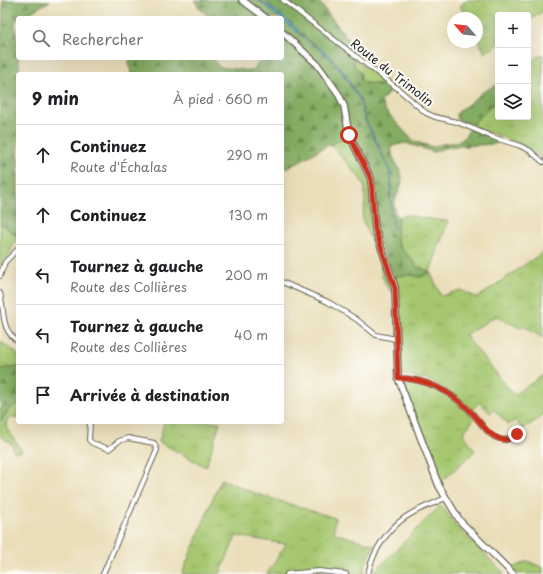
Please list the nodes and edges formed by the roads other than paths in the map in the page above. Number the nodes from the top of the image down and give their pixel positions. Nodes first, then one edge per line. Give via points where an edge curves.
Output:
1 (242, 0) edge
2 (283, 0) edge
3 (263, 16) edge
4 (284, 34) edge
5 (543, 162) edge
6 (16, 251) edge
7 (0, 276) edge
8 (284, 283) edge
9 (0, 292) edge
10 (16, 339) edge
11 (396, 339) junction
12 (398, 378) junction
13 (90, 424) edge
14 (517, 434) dead end
15 (445, 498) junction
16 (104, 574) edge
17 (288, 574) edge
18 (346, 574) edge
19 (368, 574) edge
20 (513, 574) edge

1 - 3 street
2 - 5 street, Route du Trimolin via 426,113 518,145 529,150
4 - 11 street via 317,64 342,101 349,135 371,179 375,229 394,283
6 - 7 street via 5,262
8 - 11 street via 328,302 376,335
9 - 10 street via 4,307 4,325
11 - 12 street
12 - 14 street via 424,381 444,390 470,410 490,434 497,438 506,440
12 - 15 street via 409,412
13 - 16 street via 89,440 97,446 111,449 119,441 132,438 154,443 158,450
15 - 19 street via 414,512 391,530 370,560
15 - 20 street via 467,529
17 - 18 street via 319,571

